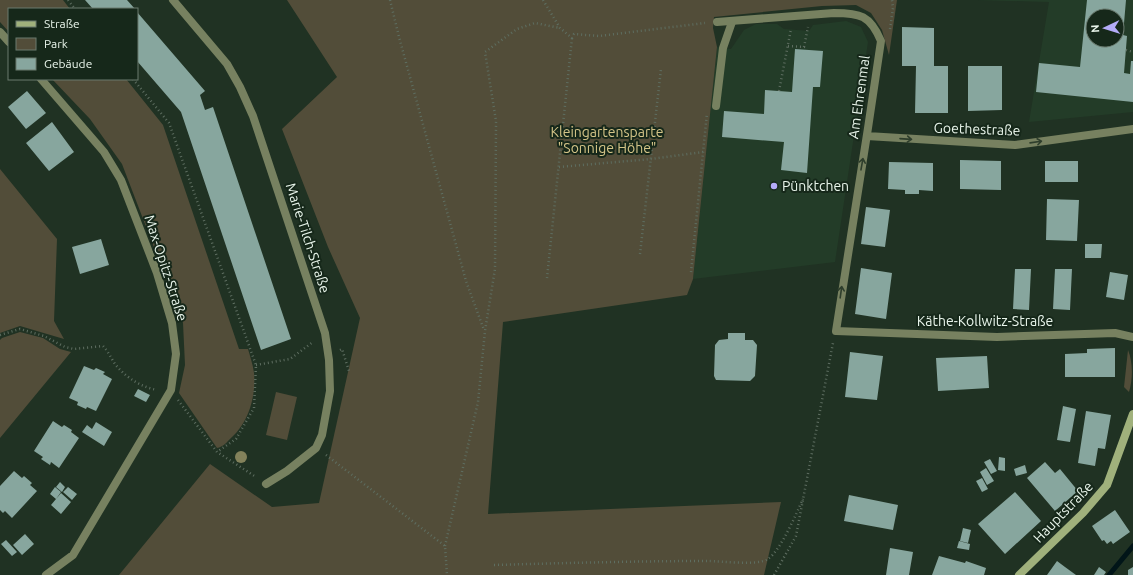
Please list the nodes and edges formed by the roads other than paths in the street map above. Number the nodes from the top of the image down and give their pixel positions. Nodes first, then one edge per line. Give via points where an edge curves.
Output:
1 (173, 0) edge
2 (717, 22) road end
3 (732, 22) junction
4 (0, 32) edge
5 (8, 41) edge
6 (42, 80) edge
7 (712, 107) road end
8 (1133, 129) edge
9 (867, 136) junction
10 (836, 331) joint
11 (1133, 337) edge
12 (1133, 414) edge
13 (266, 484) road end
14 (46, 575) edge
15 (1018, 575) edge

1 - 13 street, Marie-Tilch-Straße via 227,64 254,116 325,333 330,391 322,435 316,448
2 - 3 street, Am Ehrenmal
3 - 7 street via 723,48
3 - 9 street, Am Ehrenmal via 851,13 870,21 881,41
4 - 5 street
6 - 14 street, Max-Opitz-Straße via 104,152 122,180 157,273 172,323 176,354 172,390 73,555
9 -> 8 street, Goethestraße via 1015,145
10 -> 9 street, Am Ehrenmal
10 - 11 street, Käthe-Kollwitz-Straße via 997,337 1115,333
12 - 15 main road, Hauptstraße via 1107,484 1083,513

